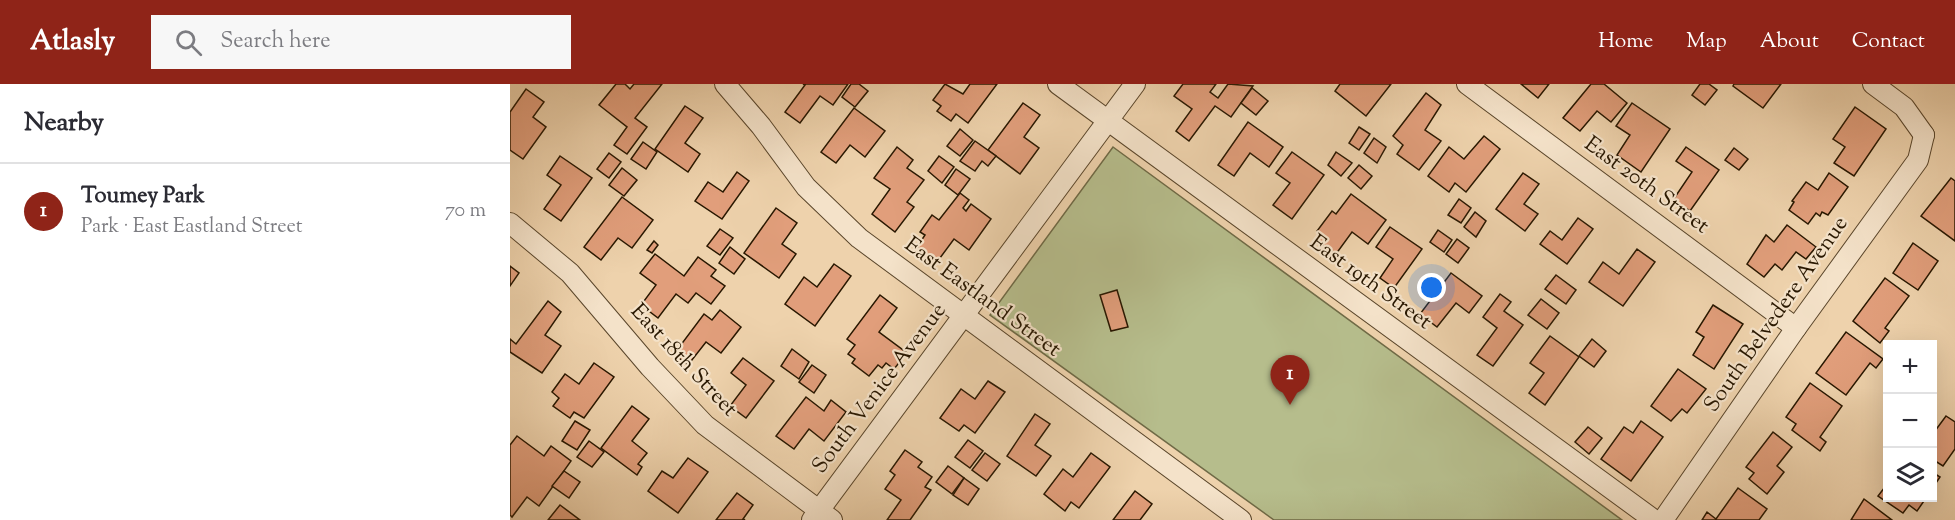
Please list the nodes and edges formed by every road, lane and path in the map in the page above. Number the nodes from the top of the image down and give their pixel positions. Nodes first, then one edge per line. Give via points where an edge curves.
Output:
1 (725, 84) edge
2 (1058, 84) edge
3 (1135, 84) edge
4 (1467, 84) edge
5 (1873, 84) edge
6 (1108, 121) junction
7 (510, 223) edge
8 (965, 315) junction
9 (1796, 328) junction
10 (821, 517) edge
11 (1241, 520) edge
12 (1654, 520) edge
13 (1663, 520) edge

1 - 8 street, East Eastland Street via 814,194 859,238
2 - 6 street, East 19th Street
3 - 6 street, South Venice Avenue
4 - 9 street, East 20th Street
5 - 9 street, South Belvedere Avenue via 1904,107 1929,134 1918,160
6 - 8 street, South Venice Avenue
6 - 12 street, East 19th Street
7 - 10 street, East 18th Street via 570,273 705,425
8 - 10 street, South Venice Avenue
8 - 11 street, East Eastland Street
9 - 13 street, South Belvedere Avenue

